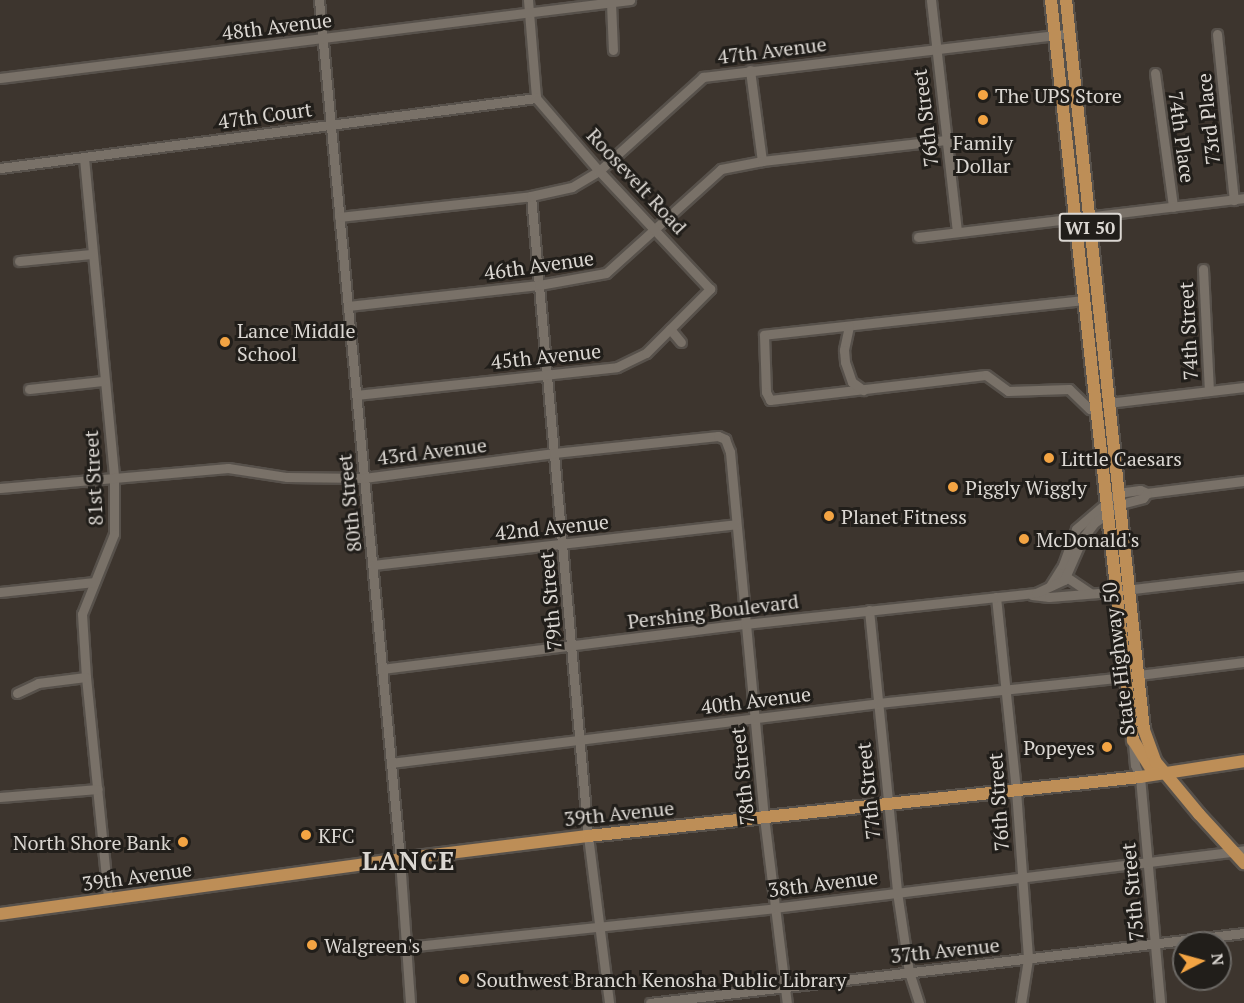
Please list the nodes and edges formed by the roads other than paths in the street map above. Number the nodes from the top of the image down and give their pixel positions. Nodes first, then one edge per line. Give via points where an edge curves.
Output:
1 (319, 0) edge
2 (528, 0) edge
3 (630, 0) edge
4 (931, 0) edge
5 (1051, 0) edge
6 (1066, 0) edge
7 (611, 3) junction
8 (529, 13) junction
9 (1070, 33) junction
10 (1054, 34) junction
11 (1217, 34) dead end
12 (322, 38) junction
13 (935, 49) junction
14 (614, 50) dead end
15 (750, 70) junction
16 (1155, 73) dead end
17 (0, 78) edge
18 (536, 98) junction
19 (330, 124) junction
20 (946, 140) junction
21 (84, 158) junction
22 (762, 161) junction
23 (0, 168) edge
24 (599, 171) junction
25 (531, 196) junction
26 (1239, 199) edge
27 (1173, 207) junction
28 (339, 217) junction
29 (1089, 217) junction
30 (1075, 218) junction
31 (656, 230) junction
32 (957, 232) junction
33 (918, 237) dead end
34 (92, 254) junction
35 (20, 261) dead end
36 (1203, 269) dead end
37 (539, 285) junction
38 (710, 289) joint
39 (1084, 300) junction
40 (348, 306) junction
41 (849, 326) junction
42 (670, 329) junction
43 (681, 342) dead end
44 (545, 374) junction
45 (103, 381) junction
46 (1244, 387) edge
47 (29, 389) dead end
48 (863, 390) junction
49 (1209, 391) junction
50 (356, 395) junction
51 (1108, 403) junction
52 (1090, 409) dead end
53 (725, 439) joint
54 (554, 453) junction
55 (114, 477) junction
56 (364, 478) junction
57 (1244, 481) edge
58 (0, 488) edge
59 (1119, 499) junction
60 (1106, 509) junction
61 (736, 524) junction
62 (562, 544) junction
63 (373, 565) junction
64 (1062, 575) junction
65 (1244, 576) edge
66 (94, 582) junction
67 (1123, 590) junction
68 (0, 592) edge
69 (1028, 594) junction
70 (1093, 594) junction
71 (996, 597) junction
72 (869, 610) junction
73 (745, 624) junction
74 (572, 646) junction
75 (1244, 662) edge
76 (382, 669) junction
77 (1139, 675) junction
78 (86, 677) junction
79 (1126, 677) junction
80 (1007, 690) junction
81 (17, 693) dead end
82 (878, 703) junction
83 (754, 718) junction
84 (1133, 740) junction
85 (581, 741) junction
86 (1148, 744) junction
87 (1244, 761) edge
88 (391, 763) junction
89 (1147, 763) junction
90 (1160, 774) junction
91 (1140, 777) junction
92 (98, 789) junction
93 (1016, 790) junction
94 (0, 797) edge
95 (888, 805) junction
96 (764, 817) junction
97 (588, 836) junction
98 (1238, 850) edge
99 (400, 859) junction
100 (1148, 860) junction
101 (1244, 863) edge
102 (1022, 876) junction
103 (897, 892) junction
104 (108, 899) junction
105 (774, 908) junction
106 (0, 914) edge
107 (598, 926) junction
108 (1244, 933) edge
109 (1155, 943) junction
110 (406, 947) junction
111 (1028, 959) junction
112 (909, 972) junction
113 (785, 986) junction
114 (410, 1003) edge
115 (609, 1003) edge
116 (650, 1003) edge
117 (787, 1003) edge
118 (919, 1003) edge
119 (1022, 1003) edge
120 (1160, 1003) edge

1 - 12 street, 80th Street
2 - 8 street
3 - 7 street, 48th Avenue
4 - 13 street, 76th Street
5 - 10 main road, State Highway 50 / WI 50
6 - 9 main road, State Highway 50 / WI 50
7 - 8 street, 48th Avenue
7 - 14 street
8 - 12 street, 48th Avenue
8 - 18 street
9 - 10 street, 47th Avenue
9 - 29 main road, State Highway 50 / WI 50
10 - 13 street, 47th Avenue
10 - 30 main road, State Highway 50 / WI 50
11 - 26 street, 73rd Place
12 - 17 street, 48th Avenue
12 - 19 street, 80th Street
13 - 15 street, 47th Avenue
13 - 20 street, 76th Street
15 - 22 street
15 - 24 street, 47th Avenue via 704,77
16 - 27 street, 74th Place
18 - 19 street, 47th Court
18 - 24 street, Roosevelt Road
19 - 21 street, 47th Court
19 - 28 street, 80th Street
20 - 22 street, 46th Avenue
20 - 32 street, 76th Street
21 - 23 street, 47th Court
21 - 34 street, 81st Street
22 - 31 street, 46th Avenue via 722,169
24 - 25 street, 47th Avenue via 572,187
24 - 31 street, Roosevelt Road
25 - 28 street, 47th Avenue
25 - 37 street, 79th Street
26 - 27 street
27 - 29 street
28 - 40 street, 80th Street
29 - 30 street
29 - 51 main road, State Highway 50 / WI 50
30 - 32 street
30 - 39 main road, State Highway 50 / WI 50
31 - 37 street, 46th Avenue via 606,273
31 - 38 street, Roosevelt Road
32 - 33 street
34 - 35 street
34 - 45 street, 81st Street
36 - 49 street, 74th Street
37 - 40 street, 46th Avenue
37 - 44 street, 79th Street
38 - 42 street, 45th Avenue
39 - 41 street
39 - 60 main road, State Highway 50 / WI 50
40 - 50 street, 80th Street
41 - 48 street via 845,363 852,382
41 - 48 street via 764,335 766,392 770,400
42 - 43 street
42 - 44 street, 45th Avenue via 646,353 617,367
44 - 50 street, 45th Avenue
44 - 54 street, 79th Street
45 - 47 street
45 - 55 street, 81st Street
46 - 49 street
48 - 52 street via 986,375 1008,391 1069,389
49 - 51 street
50 - 56 street, 80th Street
51 - 59 main road, State Highway 50 / WI 50
53 - 54 street, 43rd Avenue via 718,436
53 - 61 street, 78th Street via 729,445
54 - 56 street, 43rd Avenue
54 - 62 street, 79th Street
55 - 56 street, 43rd Avenue via 228,468 287,477
55 - 58 street, 43rd Avenue
55 - 66 street, 81st Street via 114,534
56 - 63 street, 80th Street
57 - 59 street, Pershing Boulevard
59 - 60 street, Pershing Boulevard
59 - 67 main road, State Highway 50 / WI 50
60 - 64 street, Pershing Boulevard via 1087,517 1076,529
60 - 67 main road, State Highway 50 / WI 50
61 - 62 street, 42nd Avenue
61 - 73 street, 78th Street
62 - 63 street, 42nd Avenue
62 - 74 street, 79th Street
63 - 76 street, 80th Street
64 - 69 street, Pershing Boulevard via 1048,587
64 - 70 street
65 - 67 street
66 - 68 street
66 - 78 street, 81st Street via 82,614
67 - 70 street
67 - 77 main road, State Highway 50 / WI 50
67 - 79 main road, State Highway 50 / WI 50
69 - 70 street
69 - 71 street, Pershing Boulevard
71 - 72 street, Pershing Boulevard
71 - 80 street, 76th Street
72 - 73 street, Pershing Boulevard
72 - 82 street, 77th Street
73 - 74 street, Pershing Boulevard
73 - 83 street, 78th Street
74 - 76 street, Pershing Boulevard
74 - 85 street, 79th Street
75 - 77 street
76 - 88 street, 80th Street
77 - 86 main road, State Highway 50 / WI 50
78 - 81 street via 38,683
78 - 92 street, 81st Street
79 - 80 street, 40th Avenue
79 - 84 main road, State Highway 50 / WI 50
80 - 82 street, 40th Avenue
80 - 93 street, 76th Street
82 - 83 street, 40th Avenue
82 - 95 street, 77th Street
83 - 85 street, 40th Avenue
83 - 96 street, 78th Street
84 - 89 main road, State Highway 50 / WI 50
84 - 91 street, 75th Street
85 - 88 street, 40th Avenue
85 - 97 street, 79th Street
86 - 89 street
86 - 90 main road, State Highway 50 / WI 50
87 - 90 main road, 39th Avenue
88 - 99 street, 80th Street
89 - 90 main road, State Highway 50 / WI 50
89 - 91 street
90 - 91 main road, 39th Avenue
90 - 98 main road, State Highway 50 / WI 50
91 - 93 main road, 39th Avenue
91 - 100 street, 75th Street
92 - 94 street
92 - 104 street, 81st Street
93 - 95 main road, 39th Avenue
93 - 102 street, 76th Street
95 - 96 main road, 39th Avenue
95 - 103 street, 77th Street
96 - 97 main road, 39th Avenue
96 - 105 street, 78th Street
97 - 99 main road, 39th Avenue
97 - 107 street, 79th Street
98 - 100 street, 38th Avenue
98 - 101 main road, WI 50
99 - 104 main road, 39th Avenue
99 - 110 street, 80th Street
100 - 102 street, 38th Avenue
100 - 109 street, 75th Street
102 - 103 street, 38th Avenue
102 - 111 street, 76th Street
103 - 105 street, 38th Avenue
103 - 112 street, 77th Street
104 - 106 main road, 39th Avenue
105 - 107 street, 38th Avenue
105 - 113 street, 78th Street
107 - 110 street, 38th Avenue
107 - 115 street, 79th Street
108 - 109 street, 37th Avenue
109 - 111 street, 37th Avenue
109 - 120 street, 75th Street
110 - 114 street, 80th Street
111 - 112 street, 37th Avenue
111 - 119 street, 76th Street
112 - 113 street, 37th Avenue
112 - 118 street, 77th Street
113 - 116 street, 37th Avenue
113 - 117 street, 78th Street

